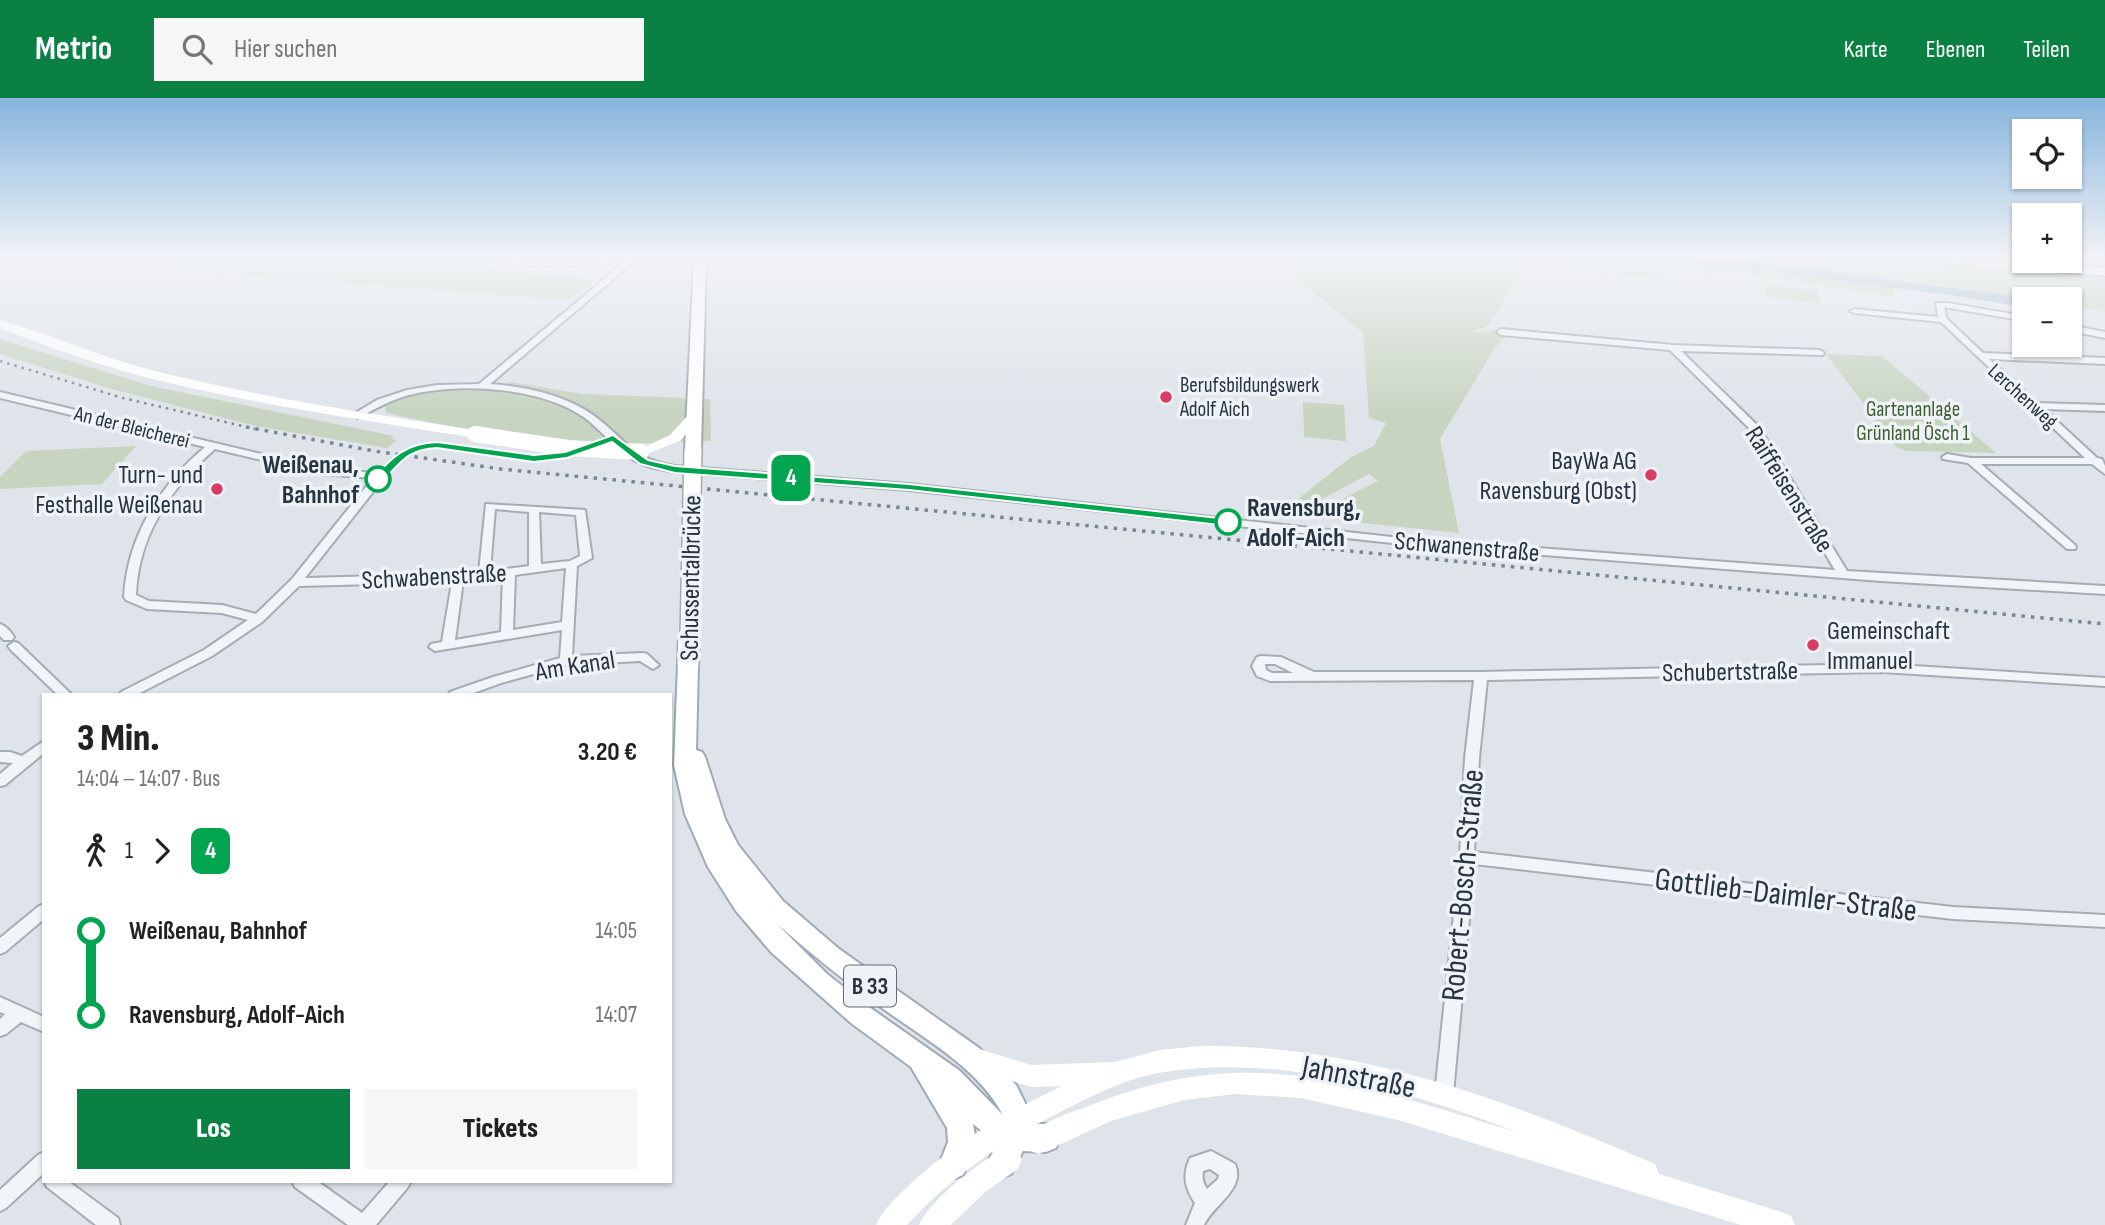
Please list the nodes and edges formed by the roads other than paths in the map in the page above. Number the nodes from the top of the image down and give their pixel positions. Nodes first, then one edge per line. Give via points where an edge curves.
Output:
1 (571, 312) edge
2 (698, 312) edge
3 (1868, 312) edge
4 (1939, 312) edge
5 (1984, 312) edge
6 (2012, 317) edge
7 (1943, 320) junction
8 (0, 324) edge
9 (2082, 330) edge
10 (1501, 332) dead end
11 (2105, 335) edge
12 (1673, 348) junction
13 (1820, 353) dead end
14 (1980, 356) junction
15 (2105, 361) edge
16 (481, 387) junction
17 (3, 398) edge
18 (2034, 406) junction
19 (2105, 408) edge
20 (357, 415) junction
21 (694, 417) junction
22 (211, 447) junction
23 (693, 450) junction
24 (641, 452) junction
25 (1947, 457) dead end
26 (1971, 461) junction
27 (2100, 461) edge
28 (2105, 471) edge
29 (534, 509) junction
30 (2071, 547) dead end
31 (572, 564) junction
32 (535, 569) junction
33 (509, 572) junction
34 (1843, 574) junction
35 (484, 575) junction
36 (458, 578) junction
37 (296, 582) junction
38 (2105, 590) edge
39 (258, 619) junction
40 (569, 625) junction
41 (507, 636) junction
42 (7, 637) edge
43 (566, 661) junction
44 (653, 665) dead end
45 (1480, 676) junction
46 (1313, 677) dead end
47 (2105, 682) edge
48 (64, 693) edge
49 (129, 693) edge
50 (459, 693) edge
51 (687, 733) junction
52 (42, 748) edge
53 (0, 757) edge
54 (24, 761) junction
55 (0, 782) edge
56 (1468, 857) junction
57 (42, 912) edge
58 (2105, 921) edge
59 (0, 947) edge
60 (0, 1003) edge
61 (19, 1013) junction
62 (42, 1024) edge
63 (0, 1029) edge
64 (970, 1057) junction
65 (920, 1059) junction
66 (1121, 1071) junction
67 (1444, 1094) junction
68 (1442, 1122) junction
69 (1012, 1128) junction
70 (1046, 1138) junction
71 (1001, 1164) junction
72 (953, 1165) junction
73 (41, 1168) edge
74 (56, 1183) edge
75 (304, 1183) edge
76 (400, 1183) edge
77 (0, 1202) edge
78 (1712, 1202) junction
79 (1206, 1203) dead end
80 (111, 1225) edge
81 (364, 1225) edge
82 (889, 1225) edge
83 (932, 1225) edge
84 (1195, 1225) edge
85 (1782, 1225) edge

1 - 16 street
2 - 21 main road, Schussentalbrücke / B 33
3 - 7 street
4 - 7 street, Lerchenweg
5 - 6 street, Lerchenweg
7 - 14 street, Lerchenweg
8 - 20 main road via 147,373
9 - 11 street
10 - 12 street
12 - 13 street
12 - 34 street, Raiffeisenstraße via 1756,429
14 - 15 street
14 - 18 street, Lerchenweg
16 - 20 street, Schwanenstraße via 410,391 384,398
16 - 34 street, Schwanenstraße via 536,394 566,404 596,422 638,459 675,470 909,487 1401,541
17 - 22 street, An der Bleicherei
18 - 19 street
18 - 27 street, Lerchenweg
20 - 24 main road, bridge via 568,448
21 - 23 main road, Schussentalbrücke / B 33
21 - 24 main road via 675,438
22 - 37 street, An der Bleicherei via 320,471 380,476
22 - 39 street via 166,493 135,561 130,597 147,605 222,609
23 - 24 main road
23 - 51 main road, Schussentalbrücke / B 33, bridge
25 - 26 street
26 - 27 street
26 - 30 street
27 - 28 street, Lerchenweg
29 - 31 street via 581,512 586,558
29 - 32 street
29 - 35 street via 490,506
31 - 32 street, Schwabenstraße
31 - 40 street
32 - 33 street, Schwabenstraße
33 - 35 street, Schwabenstraße
33 - 41 street
34 - 38 street, Schwanenstraße
35 - 36 street, Schwabenstraße
36 - 37 street, Schwabenstraße
36 - 41 street via 441,646
37 - 39 street
39 - 49 street via 208,653
40 - 41 street
40 - 43 street
42 - 48 street
43 - 44 street, Am Kanal via 643,657
43 - 50 street, Am Kanal
45 - 46 street, Schubertstraße
45 - 47 street, Schubertstraße via 1882,668
45 - 56 street, Robert-Bosch-Straße
51 - 64 main road, B 33 via 714,819 729,850 775,908 830,956
51 - 65 main road, B 33 via 684,764 695,808 732,889 808,973
52 - 54 street
53 - 54 street
54 - 55 street
56 - 58 street, Gottlieb-Daimler-Straße via 1953,913
56 - 67 street, Robert-Bosch-Straße
57 - 59 street
60 - 61 street
61 - 62 street
61 - 63 street
64 - 66 main road, B 33 via 1031,1076
64 - 69 main road, B 33 via 1006,1094
65 - 69 main road, B 33
65 - 72 main road, B 33 via 960,1125 962,1143
66 - 67 main road, Jahnstraße via 1195,1058 1267,1059 1333,1067
66 - 69 main road, Jahnstraße
67 - 68 main road
67 - 78 main road, Jahnstraße via 1573,1140
68 - 70 main road, Jahnstraße via 1328,1091 1236,1083 1128,1102
68 - 78 main road, Jahnstraße
69 - 70 main road, Jahnstraße
69 - 71 main road
69 - 72 main road, Jahnstraße
70 - 71 main road, Jahnstraße
71 - 83 main road, Jahnstraße
72 - 82 main road, Jahnstraße
73 - 77 street
74 - 80 street
75 - 81 street
76 - 81 street
78 - 85 main road, Jahnstraße
79 - 84 street

